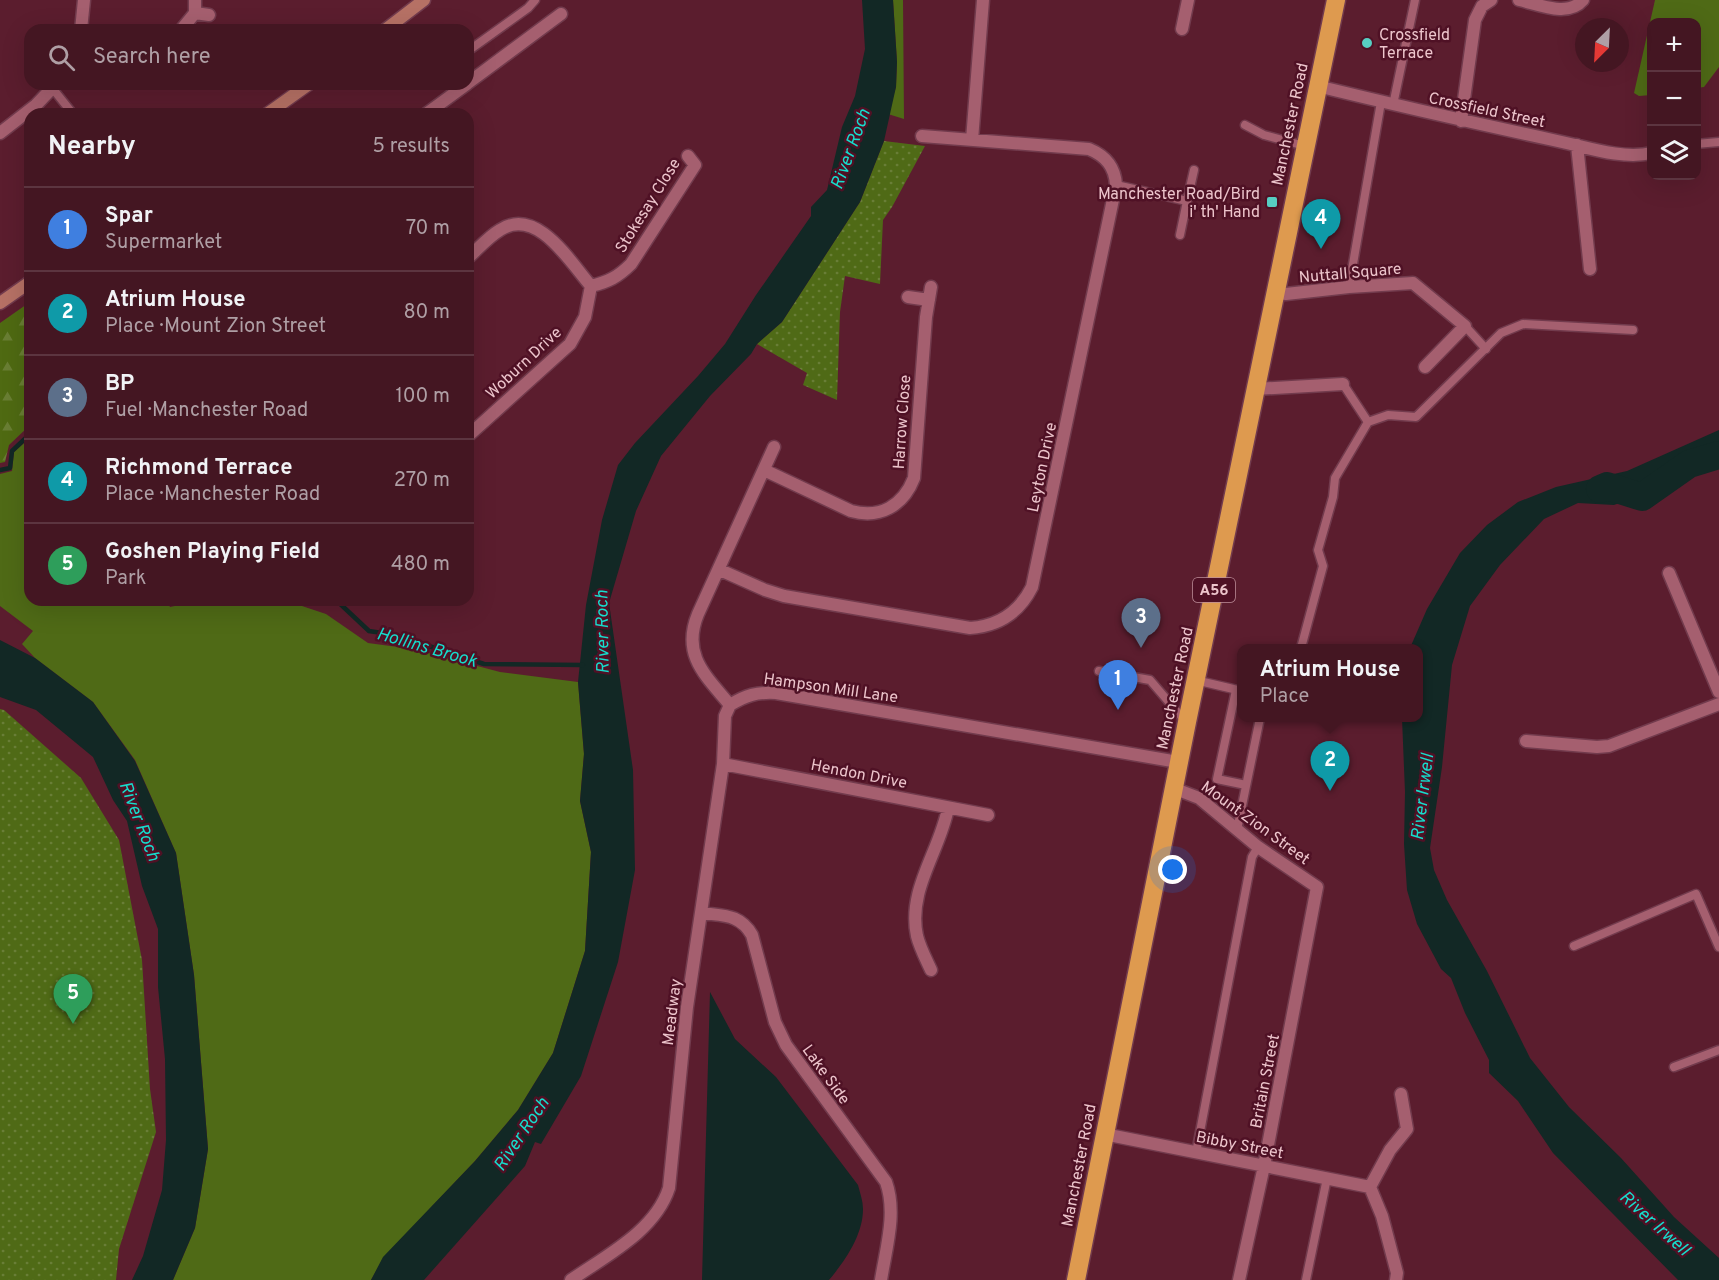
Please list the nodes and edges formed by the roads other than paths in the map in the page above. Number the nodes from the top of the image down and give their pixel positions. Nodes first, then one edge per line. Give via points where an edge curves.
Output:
1 (84, 0) edge
2 (195, 0) edge
3 (424, 0) edge
4 (535, 0) edge
5 (983, 0) edge
6 (1188, 0) edge
7 (1336, 0) edge
8 (1415, 0) edge
9 (1491, 0) edge
10 (1519, 0) edge
11 (1583, 0) edge
12 (195, 13) junction
13 (561, 14) dead end
14 (208, 15) dead end
15 (82, 24) edge
16 (186, 24) edge
17 (393, 24) edge
18 (1182, 29) dead end
19 (474, 47) edge
20 (474, 79) edge
21 (1317, 86) junction
22 (50, 90) edge
23 (58, 90) edge
24 (301, 90) edge
25 (459, 90) edge
26 (1387, 103) junction
27 (29, 108) edge
28 (69, 108) edge
29 (275, 108) edge
30 (434, 108) edge
31 (24, 112) edge
32 (1461, 121) junction
33 (1245, 125) dead end
34 (0, 133) edge
35 (922, 136) dead end
36 (972, 140) junction
37 (1719, 142) edge
38 (1701, 144) edge
39 (1577, 145) junction
40 (1305, 146) junction
41 (1647, 154) edge
42 (688, 156) dead end
43 (1194, 170) dead end
44 (1116, 185) junction
45 (1188, 201) junction
46 (1180, 235) dead end
47 (474, 253) edge
48 (1590, 269) dead end
49 (24, 286) edge
50 (591, 286) junction
51 (931, 287) dead end
52 (1349, 287) junction
53 (1275, 292) junction
54 (908, 297) dead end
55 (929, 300) junction
56 (0, 303) edge
57 (1464, 326) junction
58 (1633, 330) dead end
59 (1486, 349) junction
60 (1425, 367) dead end
61 (1343, 384) joint
62 (1255, 389) junction
63 (1368, 422) junction
64 (474, 431) edge
65 (774, 447) dead end
66 (764, 470) junction
67 (720, 570) junction
68 (1669, 573) dead end
69 (1302, 644) edge
70 (1098, 671) dead end
71 (1195, 680) junction
72 (1237, 690) edge
73 (1719, 692) edge
74 (1237, 699) edge
75 (1719, 704) edge
76 (730, 705) junction
77 (1187, 722) junction
78 (1259, 722) edge
79 (1526, 741) dead end
80 (1178, 762) junction
81 (723, 764) junction
82 (1246, 785) junction
83 (1173, 788) junction
84 (948, 808) junction
85 (988, 816) dead end
86 (1237, 830) junction
87 (1258, 847) junction
88 (1317, 887) joint
89 (702, 913) junction
90 (1574, 946) dead end
91 (1719, 947) edge
92 (930, 970) dead end
93 (1719, 1050) edge
94 (1674, 1067) dead end
95 (1401, 1094) dead end
96 (1104, 1134) junction
97 (1196, 1152) junction
98 (1264, 1166) junction
99 (1327, 1178) junction
100 (1370, 1187) junction
101 (571, 1280) edge
102 (881, 1280) edge
103 (1076, 1280) edge
104 (1239, 1280) edge
105 (1306, 1280) edge
106 (1396, 1280) edge

1 - 15 street
2 - 12 street
3 - 17 street
4 - 19 lane
5 - 36 street
6 - 18 street
7 - 21 highway, Manchester Road / A56
8 - 26 lane
9 - 32 street via 1482,6 1475,20
10 - 11 street via 1562,9 1572,9
12 - 14 street
12 - 16 street
13 - 20 street
21 - 26 street, Crossfield Street
21 - 40 highway, Manchester Road / A56
22 - 27 street
23 - 28 lane
24 - 29 street
25 - 30 street
26 - 32 street, Crossfield Street
26 - 52 lane
31 - 34 street
32 - 39 street, Crossfield Street
33 - 40 lane via 1264,135
35 - 36 street
36 - 44 street via 1089,149 1105,157
37 - 38 lane
39 - 41 street, Crossfield Street via 1635,156
39 - 48 street
40 - 53 highway, Manchester Road / A56
42 - 50 street, Stokesay Close via 695,165 631,264 607,283
43 - 45 lane
44 - 45 lane
44 - 67 street, Leyton Drive via 1035,577 1027,597 1013,613 982,628 958,627 784,596
45 - 46 lane
47 - 50 street via 499,230 518,224 533,226 551,240
49 - 56 street
50 - 64 street, Woburn Drive via 585,317 570,344
51 - 55 street, Harrow Close
52 - 53 street, Nuttall Square
52 - 57 street, Nuttall Square via 1413,283
53 - 62 highway, Manchester Road / A56
54 - 55 street
55 - 66 street, Harrow Close via 914,478 901,500 877,513 859,513
57 - 59 lane
57 - 60 street
58 - 59 lane via 1523,324 1501,333
59 - 63 lane via 1416,417 1388,415
61 - 62 street
61 - 63 lane
62 - 71 highway, Manchester Road / A56
63 - 69 lane via 1335,478 1318,550 1323,566
65 - 66 street
66 - 67 street
67 - 76 street via 695,623 692,641 700,668
68 - 73 street
70 - 77 lane via 1150,680
71 - 72 lane
71 - 77 highway, Manchester Road / A56
74 - 82 lane via 1217,779
75 - 79 street via 1609,746
76 - 80 street, Hampson Mill Lane via 756,692 776,693
76 - 81 street, Meadway via 723,728
77 - 80 highway, Manchester Road / A56
78 - 82 lane
80 - 83 highway, Manchester Road / A56
81 - 84 street, Hendon Drive
81 - 89 street, Meadway
82 - 86 lane
83 - 86 street, Mount Zion Street via 1199,798
83 - 96 highway, Manchester Road / A56
84 - 85 street, Hendon Drive
84 - 92 street via 915,907 917,935
86 - 87 street, Mount Zion Street
87 - 88 street, Mount Zion Street
87 - 97 lane via 1252,857
88 - 98 street, Britain Street
89 - 101 street, Meadway via 665,1199 655,1216 632,1237
89 - 102 street, Lake Side via 733,917 747,927 775,1022 786,1045 886,1182 891,1213
90 - 91 lane via 1696,894
93 - 94 lane
95 - 100 street via 1407,1129 1390,1150
96 - 97 street, Bibby Street
96 - 103 highway, Manchester Road / A56
97 - 98 street, Bibby Street
98 - 99 street, Bibby Street
98 - 104 street, Britain Street
99 - 100 street, Bibby Street
99 - 105 lane
100 - 106 street via 1382,1216

